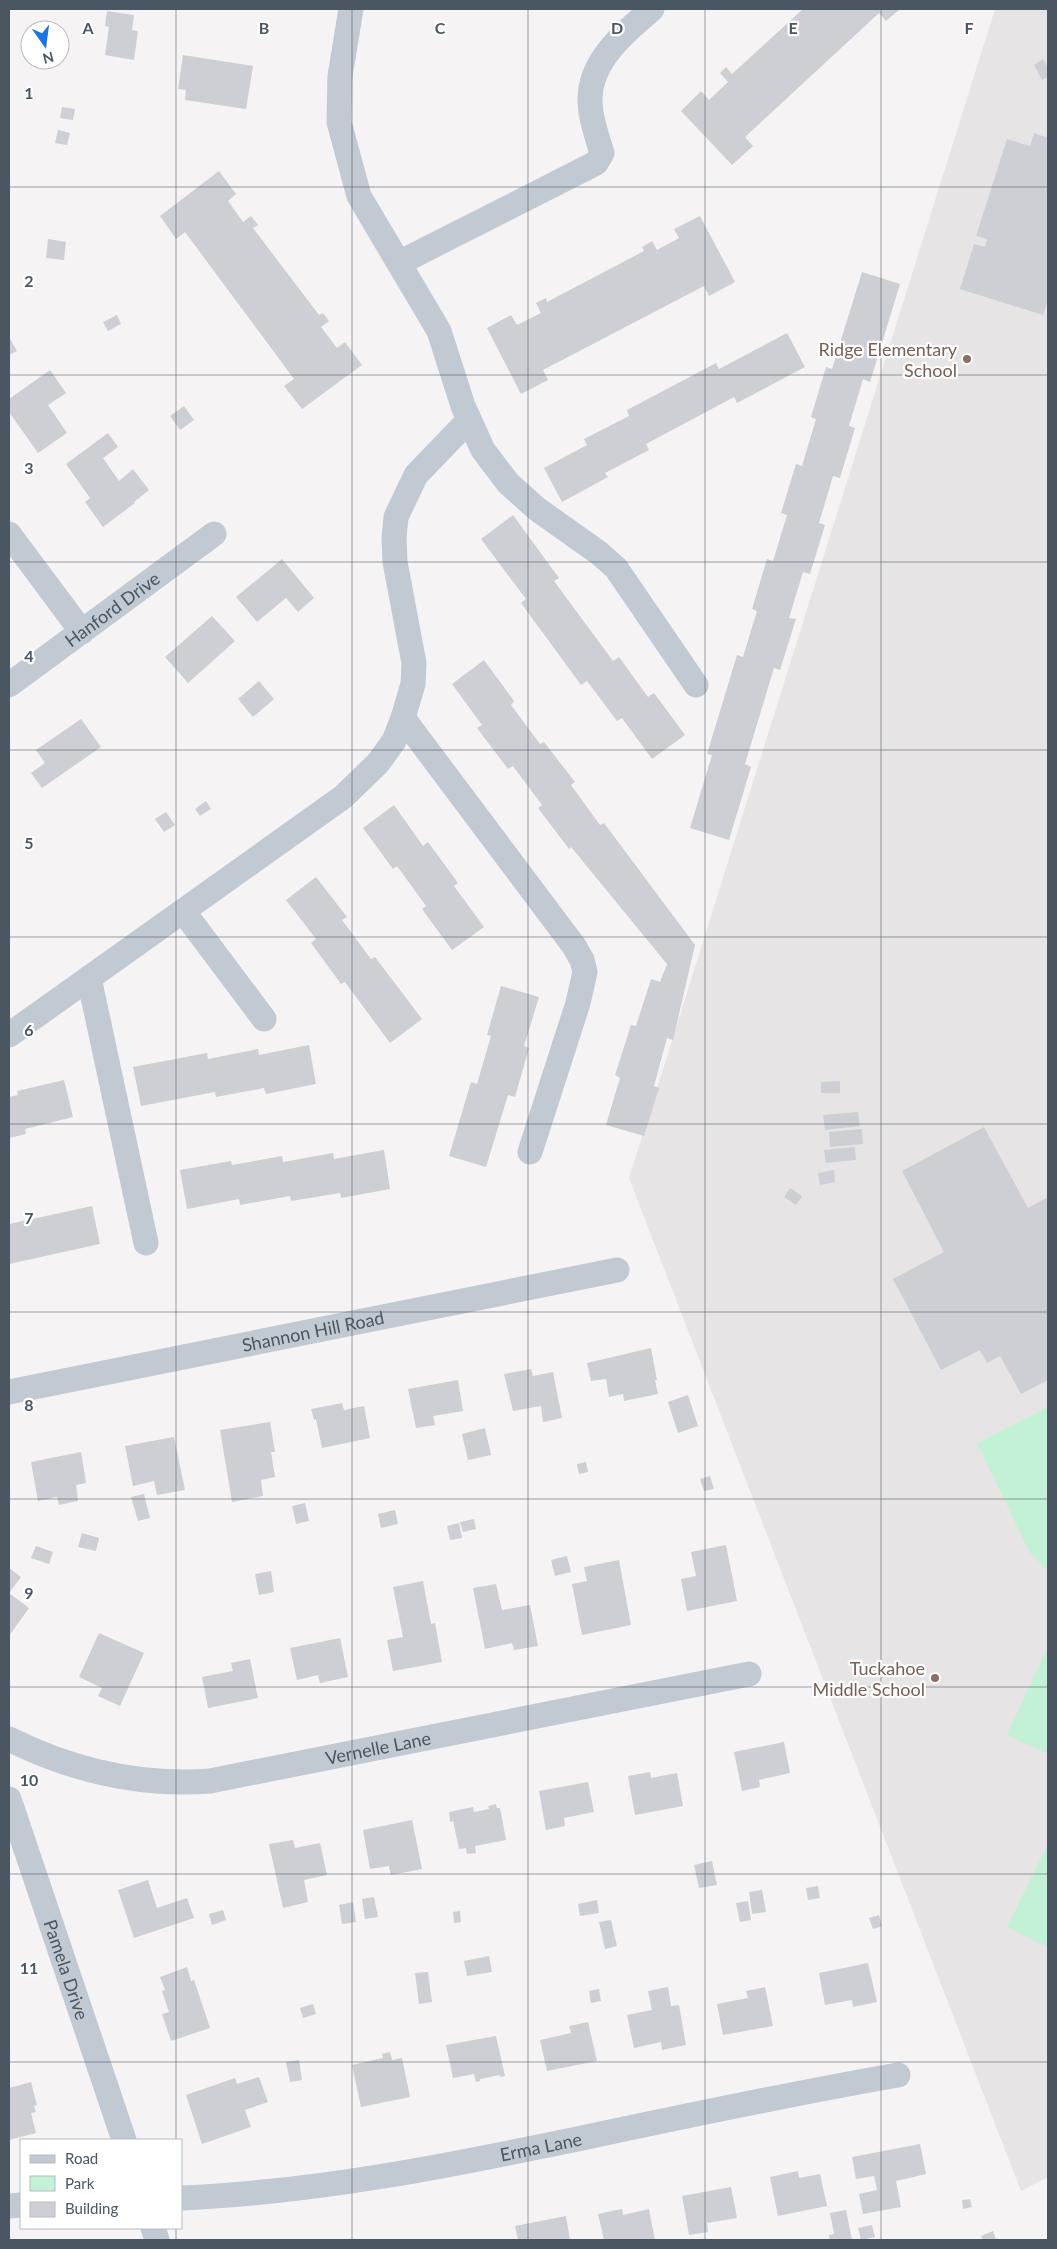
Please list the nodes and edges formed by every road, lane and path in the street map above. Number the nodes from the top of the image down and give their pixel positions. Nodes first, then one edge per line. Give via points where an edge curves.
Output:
1 (350, 9) edge
2 (652, 9) edge
3 (399, 263) junction
4 (469, 420) junction
5 (9, 534) edge
6 (214, 534) dead end
7 (82, 632) junction
8 (9, 685) edge
9 (696, 685) dead end
10 (404, 718) junction
11 (183, 911) junction
12 (89, 978) junction
13 (264, 1019) dead end
14 (9, 1035) edge
15 (530, 1152) dead end
16 (146, 1243) dead end
17 (617, 1270) dead end
18 (9, 1392) edge
19 (749, 1674) dead end
20 (9, 1739) edge
21 (9, 1798) edge
22 (898, 2075) dead end
23 (124, 2139) edge
24 (182, 2198) edge

1 - 3 street via 340,76 339,122 359,196
2 - 3 street via 617,40 592,79 591,111 602,153 596,163
3 - 4 street via 439,331
4 - 9 street via 482,450 508,483 616,568
4 - 10 street via 416,475 396,516 395,562 414,663 413,684
5 - 7 street
6 - 7 street, Hanford Drive
7 - 8 street, Hanford Drive
10 - 11 street via 394,741 378,763 343,797
10 - 15 street via 582,960 585,972 578,1003
11 - 12 street
11 - 13 street
12 - 14 street
12 - 16 street
17 - 18 street, Shannon Hill Road
19 - 20 street, Vernelle Lane via 210,1781 186,1783 118,1777 41,1755
21 - 23 street, Pamela Drive
22 - 24 street, Erma Lane via 342,2184 234,2196

